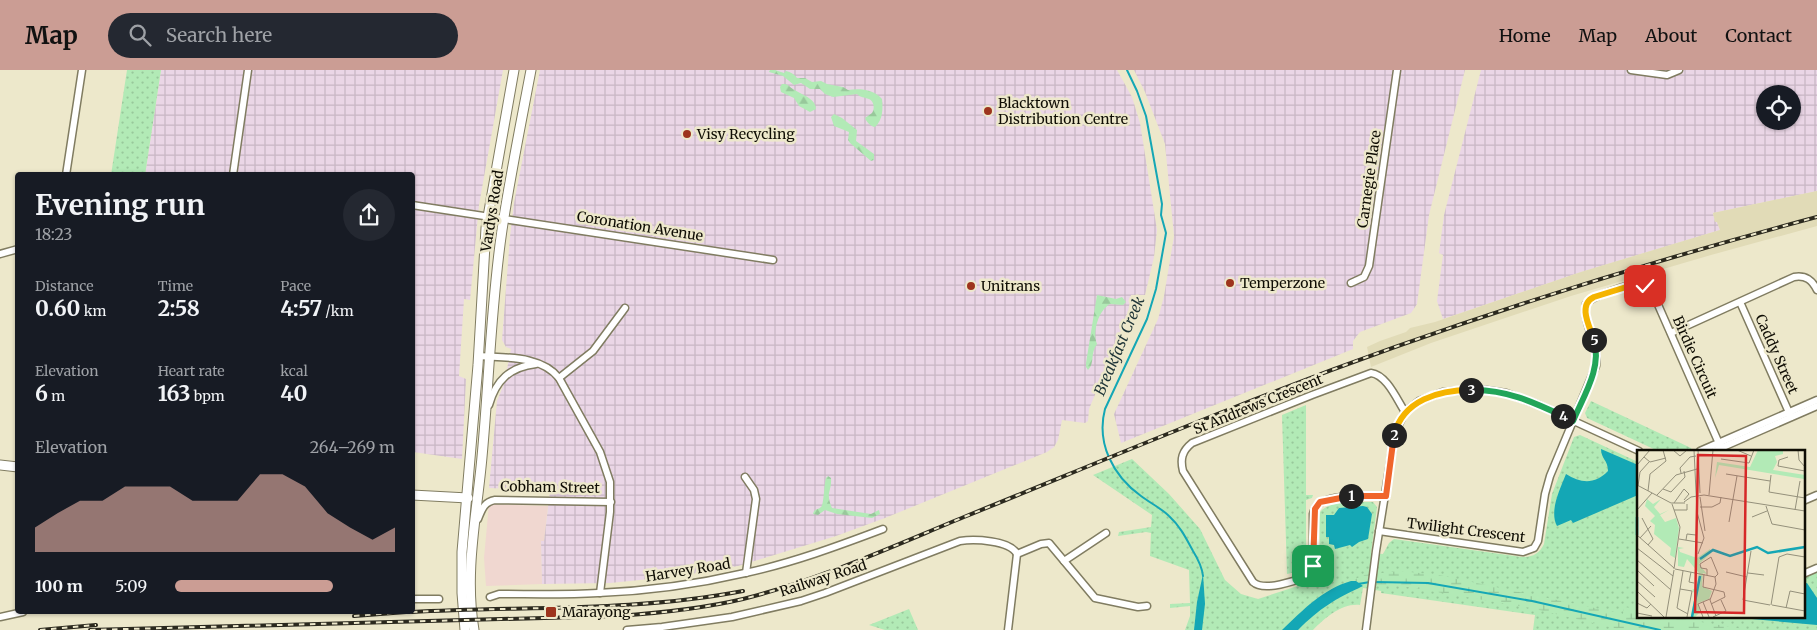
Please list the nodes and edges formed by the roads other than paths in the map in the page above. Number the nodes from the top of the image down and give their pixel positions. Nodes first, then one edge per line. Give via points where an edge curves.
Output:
1 (82, 70) edge
2 (248, 70) edge
3 (514, 70) edge
4 (531, 70) edge
5 (1397, 70) edge
6 (1631, 70) edge
7 (1679, 70) edge
8 (66, 172) edge
9 (233, 172) edge
10 (415, 205) edge
11 (488, 216) junction
12 (504, 218) junction
13 (15, 250) edge
14 (0, 254) edge
15 (773, 260) dead end
16 (1351, 282) dead end
17 (1817, 290) edge
18 (1740, 302) junction
19 (625, 308) dead end
20 (1671, 333) junction
21 (479, 356) junction
22 (490, 357) junction
23 (542, 364) junction
24 (559, 378) junction
25 (1817, 400) edge
26 (1817, 406) edge
27 (1405, 412) junction
28 (1790, 415) junction
29 (486, 418) junction
30 (1573, 421) junction
31 (1720, 446) junction
32 (1637, 450) edge
33 (1704, 450) edge
34 (1715, 450) edge
35 (0, 465) edge
36 (15, 467) edge
37 (481, 469) junction
38 (745, 477) dead end
39 (415, 495) edge
40 (1817, 495) edge
41 (1386, 496) junction
42 (468, 498) junction
43 (1804, 501) edge
44 (611, 502) junction
45 (474, 528) junction
46 (883, 529) dead end
47 (1379, 531) junction
48 (1106, 533) dead end
49 (1017, 554) junction
50 (1064, 561) junction
51 (1817, 568) edge
52 (746, 573) junction
53 (1804, 574) edge
54 (600, 593) junction
55 (490, 597) dead end
56 (415, 599) edge
57 (439, 599) dead end
58 (1147, 606) dead end
59 (15, 614) edge
60 (0, 617) edge
61 (465, 630) edge
62 (474, 630) edge
63 (627, 630) edge
64 (1008, 630) edge
65 (1366, 630) edge

1 - 8 street
2 - 9 street
3 - 11 main road, Vardys Road
4 - 12 main road, Vardys Road
5 - 16 street, Carnegie Place via 1369,266 1364,277
6 - 7 street via 1667,75
10 - 11 street, Coronation Avenue
11 - 12 street, Coronation Avenue
11 - 21 main road, Vardys Road
12 - 15 street, Coronation Avenue
12 - 22 main road, Vardys Road
13 - 14 street
17 - 18 street via 1809,279 1798,276
18 - 20 street
18 - 28 street, Caddy Street
19 - 24 street via 593,351
20 - 30 street, Birdie Circuit via 1652,291 1645,286 1636,284 1590,299 1586,312 1597,360
20 - 31 street, Birdie Circuit
21 - 22 street
21 - 42 main road, Vardys Road
22 - 23 street
22 - 29 main road, Vardys Road
23 - 24 street
23 - 29 street via 517,368 500,379
24 - 44 street via 604,461
25 - 28 street
26 - 28 street
27 - 30 street via 1434,394 1486,390 1524,398
27 - 41 street via 1395,432
27 - 41 street, St Andrews Crescent via 1383,378 1371,373 1192,444 1182,458 1184,471 1194,488 1252,582 1261,587 1309,575 1313,566 1313,514 1320,502 1356,496
28 - 31 street
29 - 37 main road, Vardys Road
30 - 32 street
30 - 47 street, Twilight Crescent via 1547,485 1538,541 1531,550 1523,552
31 - 33 street
31 - 34 street
35 - 36 main road
37 - 42 main road, Vardys Road via 475,492
37 - 45 main road, Vardys Road
38 - 52 street via 756,499
39 - 42 main road
40 - 43 street
41 - 47 street
42 - 45 main road, Vardys Road via 473,506
42 - 61 main road, Vardys Road via 462,573
44 - 45 street, Cobham Street via 495,500 486,503
44 - 54 street
45 - 62 main road, Vardys Road via 470,574
46 - 52 street, Harvey Road via 829,550
47 - 65 street
48 - 50 street
49 - 50 street via 1049,543
49 - 63 street, Railway Road via 1005,544 960,541 800,601 732,617
49 - 64 street
50 - 58 street via 1095,598
51 - 53 street
52 - 54 street, Harvey Road
54 - 55 street, Harvey Road via 499,594
56 - 57 street
59 - 60 street

